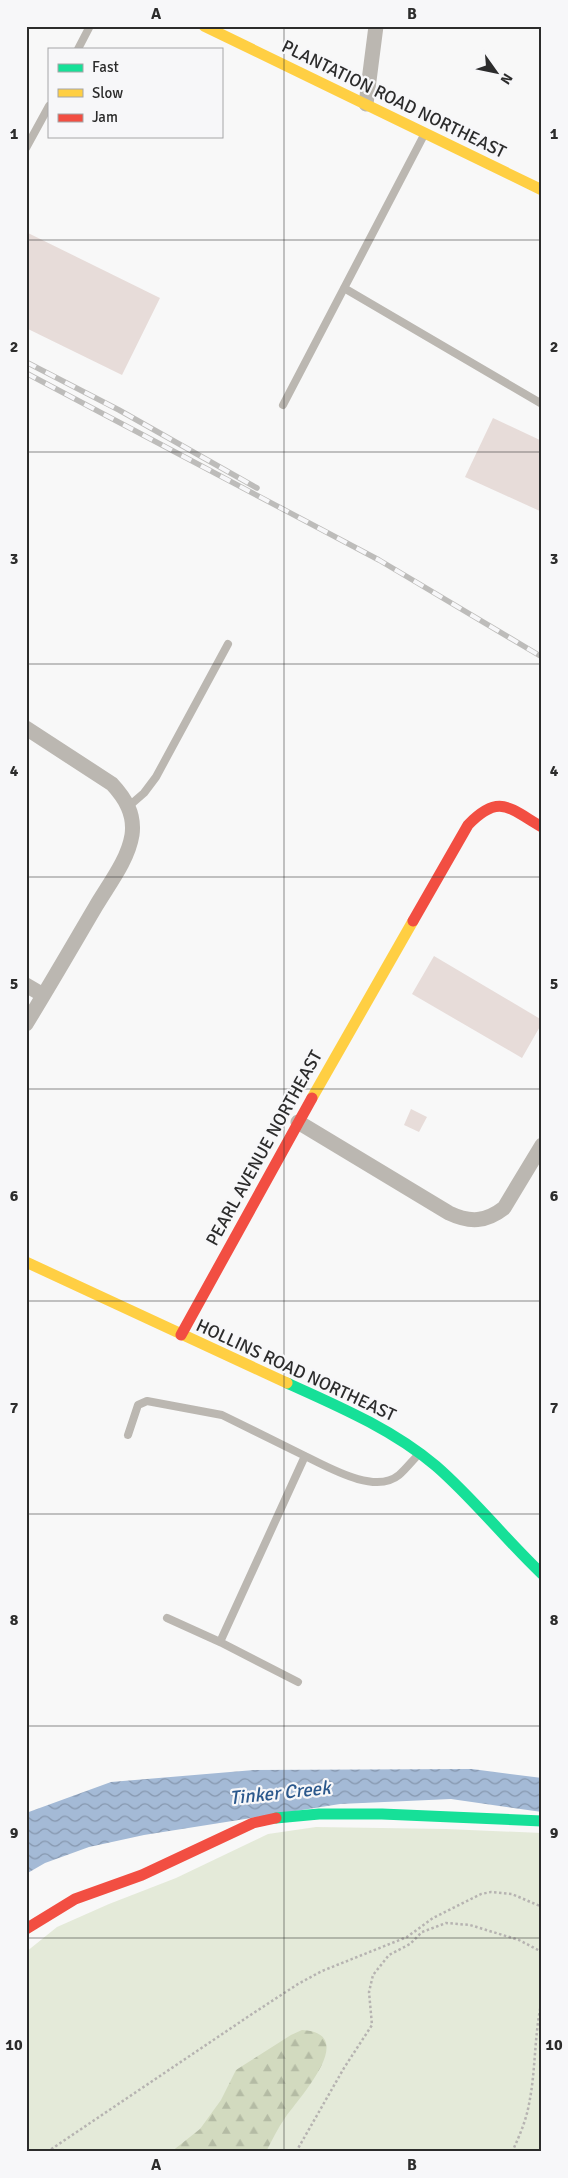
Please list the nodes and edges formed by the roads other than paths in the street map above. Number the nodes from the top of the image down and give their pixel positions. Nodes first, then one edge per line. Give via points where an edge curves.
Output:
1 (90, 26) edge
2 (204, 26) edge
3 (376, 26) edge
4 (79, 48) edge
5 (366, 104) junction
6 (48, 108) edge
7 (425, 133) junction
8 (26, 148) edge
9 (542, 190) edge
10 (344, 288) junction
11 (542, 404) edge
12 (284, 405) dead end
13 (228, 644) dead end
14 (26, 728) edge
15 (129, 806) junction
16 (542, 827) edge
17 (26, 986) edge
18 (43, 995) junction
19 (26, 1024) edge
20 (298, 1122) junction
21 (542, 1145) edge
22 (26, 1262) edge
23 (181, 1335) junction
24 (128, 1435) dead end
25 (419, 1453) junction
26 (304, 1456) junction
27 (542, 1574) edge
28 (167, 1618) dead end
29 (220, 1642) junction
30 (298, 1682) dead end
31 (542, 1821) edge
32 (26, 1930) edge

1 - 4 lane
2 - 5 street, PLANTATION ROAD NORTHEAST
3 - 5 street
5 - 7 street, PLANTATION ROAD NORTHEAST
6 - 8 lane
7 - 9 street, PLANTATION ROAD NORTHEAST
7 - 10 lane
10 - 11 lane
10 - 12 lane
13 - 15 lane via 156,778
14 - 15 street via 112,784
15 - 18 street via 132,820 129,848
16 - 20 street, PEARL AVENUE NORTHEAST via 498,805 488,806 468,825
17 - 18 street
18 - 19 street
20 - 21 street via 449,1213 469,1220 484,1220 504,1208
20 - 23 street, PEARL AVENUE NORTHEAST
22 - 23 street, HOLLINS ROAD NORTHEAST
23 - 25 street, HOLLINS ROAD NORTHEAST via 356,1414
24 - 26 lane via 138,1405 147,1401 222,1415
25 - 26 lane via 398,1476 378,1483 347,1476
25 - 27 street, HOLLINS ROAD NORTHEAST via 451,1480
26 - 29 lane
28 - 29 lane
29 - 30 lane
31 - 32 street via 391,1814 319,1814 269,1819 253,1823 142,1875 75,1900

